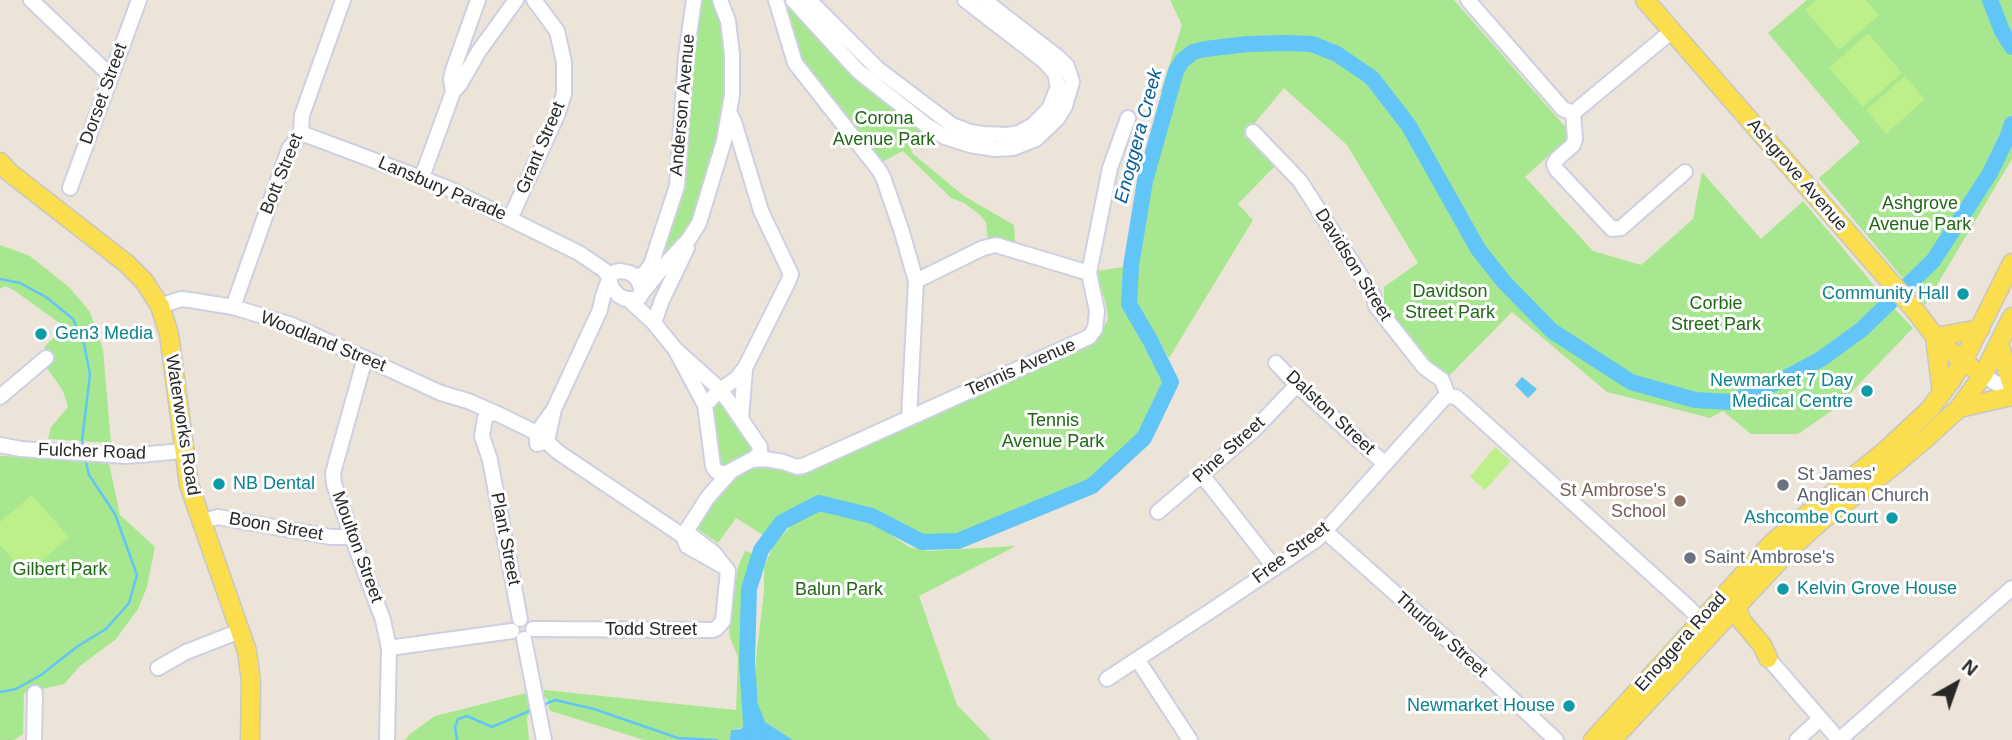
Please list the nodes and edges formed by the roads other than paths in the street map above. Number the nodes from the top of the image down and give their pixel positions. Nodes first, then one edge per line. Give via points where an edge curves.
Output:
1 (31, 0) edge
2 (139, 0) edge
3 (343, 0) edge
4 (478, 0) edge
5 (516, 0) edge
6 (534, 0) edge
7 (694, 0) edge
8 (720, 0) edge
9 (776, 0) edge
10 (793, 0) edge
11 (809, 0) edge
12 (965, 0) edge
13 (984, 0) edge
14 (1468, 0) edge
15 (1645, 0) edge
16 (1672, 31) junction
17 (1047, 56) junction
18 (111, 76) junction
19 (453, 92) junction
20 (729, 112) junction
21 (1573, 113) junction
22 (1128, 118) dead end
23 (1253, 132) dead end
24 (301, 133) junction
25 (724, 141) junction
26 (743, 153) junction
27 (3, 167) edge
28 (422, 177) junction
29 (1681, 180) dead end
30 (70, 188) dead end
31 (510, 219) junction
32 (687, 241) junction
33 (657, 249) junction
34 (579, 253) junction
35 (670, 259) junction
36 (2012, 264) edge
37 (1089, 273) junction
38 (631, 274) junction
39 (610, 278) junction
40 (916, 281) junction
41 (634, 296) junction
42 (160, 306) junction
43 (233, 307) junction
44 (600, 310) junction
45 (2012, 317) edge
46 (654, 323) junction
47 (1980, 329) junction
48 (1936, 337) junction
49 (1999, 344) junction
50 (674, 349) junction
51 (46, 358) dead end
52 (365, 358) junction
53 (1963, 361) junction
54 (1276, 363) dead end
55 (745, 368) junction
56 (1983, 375) junction
57 (1297, 385) junction
58 (2012, 385) edge
59 (720, 390) junction
60 (1942, 393) junction
61 (2012, 394) edge
62 (1448, 396) junction
63 (0, 397) edge
64 (705, 405) junction
65 (1959, 408) junction
66 (490, 417) junction
67 (909, 418) junction
68 (741, 419) junction
69 (540, 439) junction
70 (757, 443) junction
71 (0, 445) edge
72 (183, 451) junction
73 (751, 460) junction
74 (783, 462) junction
75 (1385, 464) junction
76 (713, 466) junction
77 (733, 469) junction
78 (1202, 475) junction
79 (708, 497) junction
80 (1158, 512) dead end
81 (200, 522) junction
82 (1325, 531) junction
83 (684, 533) junction
84 (352, 537) junction
85 (1275, 568) junction
86 (727, 573) joint
87 (2012, 588) edge
88 (1734, 609) junction
89 (1701, 620) junction
90 (522, 629) junction
91 (240, 631) junction
92 (1705, 641) junction
93 (388, 648) junction
94 (1768, 658) joint
95 (1137, 659) junction
96 (158, 668) dead end
97 (1107, 679) dead end
98 (34, 692) dead end
99 (1820, 719) junction
100 (34, 740) edge
101 (250, 740) edge
102 (387, 740) edge
103 (544, 740) edge
104 (1190, 740) edge
105 (1556, 740) edge
106 (1593, 740) edge
107 (1612, 740) edge
108 (1797, 740) edge
109 (1839, 740) edge

1 - 18 street
2 - 18 street, Dorset Street
3 - 24 street, Bott Street via 302,115
4 - 19 street via 453,70
5 - 19 street
6 - 31 street, Grant Street via 557,32 564,62 564,94
7 - 33 street, Anderson Avenue via 677,183
8 - 20 street, Anderson Avenue via 731,39
9 - 40 street via 797,66 883,177
10 - 17 street via 873,85 940,134 980,147 1005,149 1027,143 1057,119 1072,82 1067,66
11 - 17 street via 887,76 952,125 974,133 1012,135 1045,114 1058,87
12 - 17 street
13 - 17 street
14 - 21 street via 1563,109
15 - 16 main road, Ashgrove Avenue
16 - 21 street
16 - 48 main road, Ashgrove Avenue
18 - 30 street, Dorset Street
19 - 28 street
20 - 25 street, Anderson Avenue
20 - 26 street
21 - 29 street via 1573,145 1554,164 1612,229 1621,228
22 - 37 street, Tennis Avenue via 1110,168
23 - 62 street, Davidson Street via 1300,181 1376,306 1424,367 1442,380
24 - 28 street, Lansbury Parade
24 - 43 street, Bott Street via 289,149
25 - 26 street via 733,138
25 - 32 street, Anderson Avenue via 701,218
26 - 55 street via 761,211 790,274
27 - 42 main road, Waterworks Road via 133,270
28 - 31 street, Lansbury Parade
31 - 34 street, Lansbury Parade
32 - 35 street, Anderson Avenue
32 - 46 street, Anderson Avenue
33 - 35 street via 662,258
33 - 38 street, Anderson Avenue via 648,271 642,276
34 - 38 street, Lansbury Parade
34 - 39 street, Lansbury Parade
35 - 41 street, Anderson Avenue
36 - 47 main road, Enoggera Road
37 - 40 street via 996,245
37 - 67 street, Tennis Avenue via 1097,311 1089,337
38 - 39 street via 618,271
38 - 41 street via 641,284
39 - 41 street, Lansbury Parade via 612,288
39 - 44 street
40 - 67 street
41 - 44 street via 612,299
41 - 46 street
42 - 43 street, Woodland Street via 185,299
42 - 72 main road, Waterworks Road via 168,329
43 - 52 street, Woodland Street via 292,325
44 - 69 street
45 - 49 main road, Enoggera Road
46 - 50 street
47 - 48 main road
47 - 53 main road, Enoggera Road
48 - 53 main road, Ashgrove Avenue
48 - 60 main road
49 - 56 main road, Enoggera Road
49 - 58 main road
50 - 59 street
50 - 64 street
51 - 63 street
52 - 66 street, Woodland Street
52 - 84 street, Moulton Street via 333,473
53 - 56 main road, Ashgrove Avenue
53 - 60 main road, Enoggera Road
54 - 57 street, Dalston Street
55 - 59 street
55 - 68 street
56 - 61 street
56 - 65 main road, Enoggera Road
57 - 75 street, Dalston Street
57 - 78 street, Pine Street
59 - 64 street
59 - 68 street
60 - 89 main road, Enoggera Road via 1885,451 1772,543
61 - 65 main road
62 - 75 street, Free Street
62 - 89 street, Davidson Street via 1463,403
64 - 76 street
65 - 88 main road, Enoggera Road via 1804,535
66 - 69 street, Woodland Street
66 - 90 street, Plant Street via 490,460
67 - 74 street, Tennis Avenue via 803,466
68 - 70 street
69 - 83 street, Woodland Street
70 - 73 street via 759,453
70 - 74 street
71 - 72 street, Fulcher Road via 105,455
72 - 81 main road, Waterworks Road
73 - 74 street, Tennis Avenue
73 - 77 street
75 - 82 street, Free Street
76 - 77 street via 720,473
76 - 79 street
77 - 79 street
78 - 80 street, Pine Street
78 - 85 street
79 - 83 street
81 - 84 street, Boon Street via 218,517
81 - 91 main road, Waterworks Road
82 - 85 street, Free Street
82 - 105 street, Thurlow Street
83 - 86 street, Woodland Street via 687,546
84 - 93 street, Moulton Street via 383,620
85 - 95 street, Free Street
86 - 90 street, Todd Street via 723,621 715,629
87 - 109 street
88 - 89 street
88 - 92 main road, Enoggera Road
88 - 94 main road
89 - 92 street
89 - 106 main road, Enoggera Road
90 - 93 street, Todd Street
90 - 103 street, Plant Street
91 - 96 street
91 - 101 main road, Waterworks Road via 250,671
92 - 107 main road, Enoggera Road
93 - 102 street, Moulton Street
94 - 99 street
95 - 97 street, Free Street
95 - 104 street
98 - 100 street
99 - 108 street
99 - 109 street

